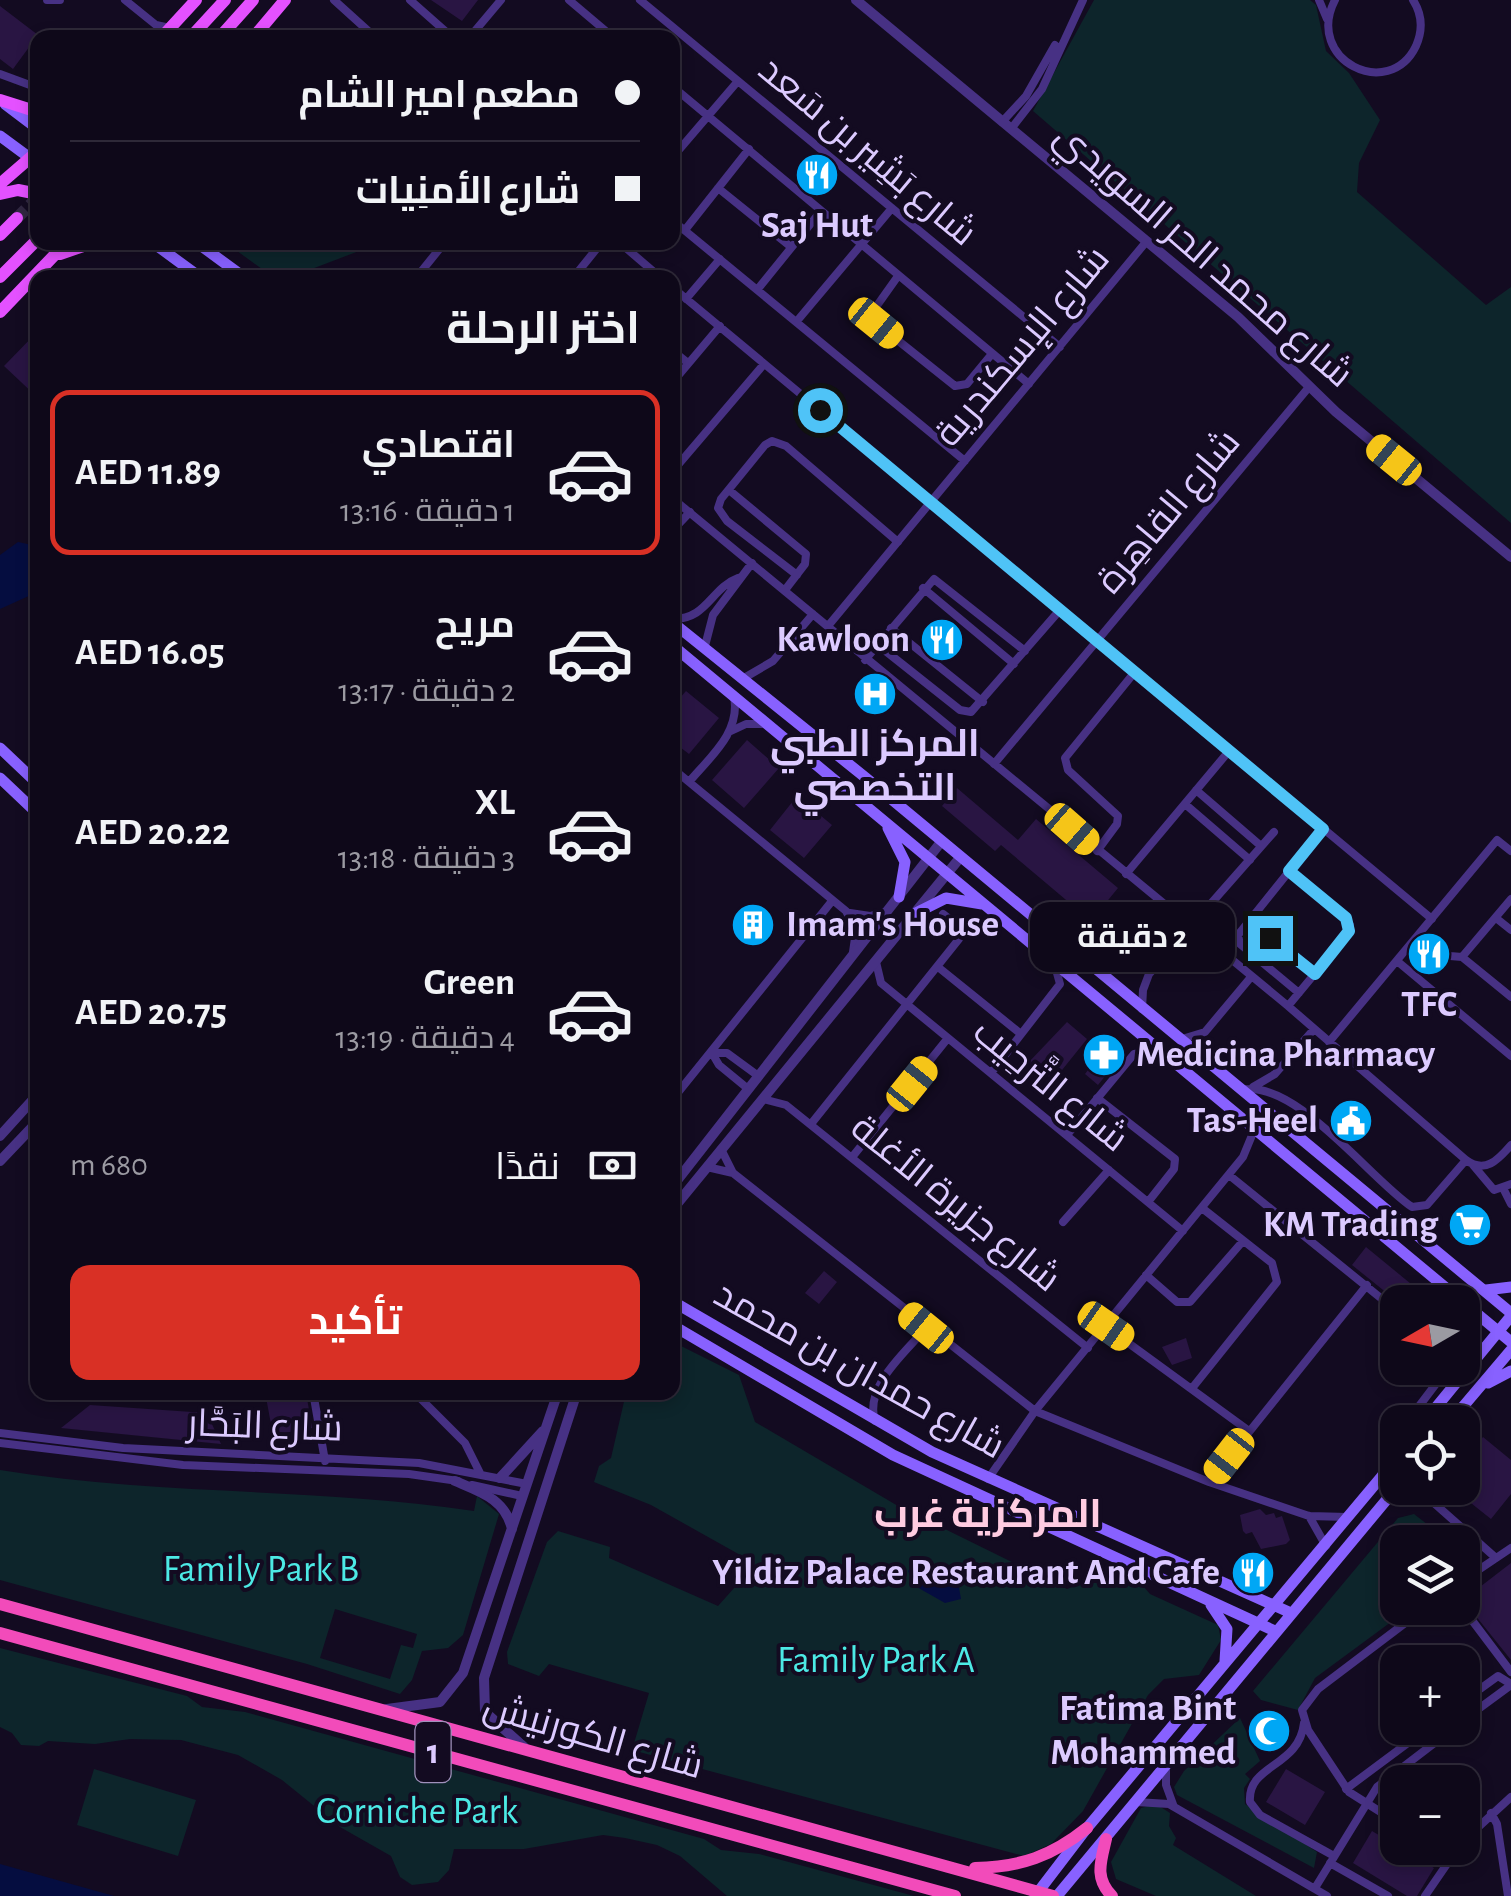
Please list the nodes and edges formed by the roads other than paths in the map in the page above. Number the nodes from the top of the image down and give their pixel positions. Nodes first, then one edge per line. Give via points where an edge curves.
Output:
1 (47, 0) edge
2 (60, 0) edge
3 (125, 0) edge
4 (196, 0) edge
5 (225, 0) edge
6 (252, 0) edge
7 (285, 0) edge
8 (334, 0) edge
9 (410, 0) edge
10 (501, 0) edge
11 (570, 0) edge
12 (640, 0) edge
13 (856, 0) edge
14 (1083, 0) edge
15 (1319, 0) edge
16 (1336, 0) edge
17 (1413, 0) edge
18 (1328, 22) junction
19 (161, 30) edge
20 (168, 30) edge
21 (197, 30) edge
22 (226, 30) edge
23 (260, 30) edge
24 (367, 30) edge
25 (445, 30) edge
26 (476, 30) edge
27 (605, 30) edge
28 (676, 30) edge
29 (680, 33) edge
30 (0, 74) edge
31 (738, 81) junction
32 (30, 85) edge
33 (680, 93) edge
34 (0, 100) edge
35 (30, 109) edge
36 (708, 116) junction
37 (30, 122) edge
38 (1007, 126) junction
39 (0, 136) edge
40 (680, 149) edge
41 (749, 150) junction
42 (30, 155) edge
43 (30, 162) edge
44 (0, 184) edge
45 (718, 188) junction
46 (30, 192) edge
47 (0, 194) edge
48 (892, 208) junction
49 (822, 210) junction
50 (17, 218) tunnel mouth
51 (680, 226) edge
52 (685, 230) junction
53 (0, 235) edge
54 (1146, 242) junction
55 (862, 244) junction
56 (30, 246) edge
57 (791, 247) junction
58 (53, 250) edge
59 (59, 250) edge
60 (73, 250) edge
61 (163, 250) edge
62 (207, 250) edge
63 (438, 250) edge
64 (596, 250) edge
65 (629, 250) edge
66 (49, 259) junction
67 (720, 259) junction
68 (39, 270) edge
69 (190, 270) edge
70 (234, 270) edge
71 (422, 270) edge
72 (579, 270) edge
73 (652, 270) edge
74 (898, 276) junction
75 (0, 277) edge
76 (30, 280) edge
77 (757, 290) junction
78 (680, 294) edge
79 (686, 299) junction
80 (0, 312) edge
81 (798, 321) junction
82 (720, 326) junction
83 (1060, 347) junction
84 (991, 355) junction
85 (680, 356) edge
86 (688, 363) junction
87 (764, 364) junction
88 (680, 373) edge
89 (1029, 384) junction
90 (1309, 387) junction
91 (965, 461) junction
92 (680, 463) edge
93 (729, 490) junction
94 (930, 503) junction
95 (680, 504) edge
96 (690, 512) junction
97 (680, 523) edge
98 (898, 542) junction
99 (1511, 557) edge
100 (752, 563) junction
101 (797, 575) junction
102 (738, 578) junction
103 (925, 586) junction
104 (786, 590) junction
105 (1060, 611) junction
106 (813, 614) junction
107 (680, 618) edge
108 (828, 626) junction
109 (680, 627) edge
110 (892, 628) junction
111 (1096, 641) junction
112 (878, 645) junction
113 (705, 646) junction
114 (1026, 651) junction
115 (680, 652) edge
116 (866, 660) junction
117 (1014, 664) junction
118 (1134, 672) junction
119 (744, 678) junction
120 (733, 693) junction
121 (981, 704) junction
122 (770, 724) junction
123 (731, 731) junction
124 (0, 748) edge
125 (1228, 751) junction
126 (994, 764) junction
127 (680, 775) edge
128 (30, 776) edge
129 (0, 778) edge
130 (689, 782) junction
131 (1196, 790) junction
132 (6, 792) edge
133 (1185, 804) junction
134 (30, 808) edge
135 (883, 820) junction
136 (1323, 829) junction
137 (1274, 832) dead end
138 (940, 842) junction
139 (1261, 846) junction
140 (1097, 851) junction
141 (1511, 852) edge
142 (928, 858) junction
143 (960, 859) junction
144 (1250, 860) junction
145 (1289, 871) junction
146 (948, 874) junction
147 (1126, 874) junction
148 (898, 897) junction
149 (832, 900) junction
150 (1511, 900) edge
151 (986, 906) junction
152 (846, 911) junction
153 (886, 912) junction
154 (916, 913) junction
155 (943, 914) dead end
156 (1496, 918) junction
157 (1432, 919) junction
158 (1248, 920) junction
159 (1189, 926) junction
160 (1511, 930) edge
161 (1418, 934) junction
162 (853, 952) junction
163 (1462, 957) junction
164 (1397, 961) junction
165 (876, 962) junction
166 (1053, 962) junction
167 (938, 967) junction
168 (1315, 974) junction
169 (1251, 977) junction
170 (881, 983) junction
171 (858, 984) junction
172 (1299, 994) junction
173 (1511, 997) edge
174 (908, 1005) junction
175 (1288, 1006) junction
176 (1142, 1009) junction
177 (1314, 1029) junction
178 (1205, 1032) junction
179 (1020, 1034) junction
180 (948, 1038) junction
181 (1179, 1040) junction
182 (1329, 1042) junction
183 (1160, 1050) junction
184 (1511, 1056) edge
185 (1202, 1058) junction
186 (991, 1073) junction
187 (1275, 1074) junction
188 (757, 1075) junction
189 (776, 1084) junction
190 (746, 1088) junction
191 (1247, 1089) junction
192 (680, 1090) edge
193 (1278, 1095) junction
194 (1097, 1098) junction
195 (763, 1099) junction
196 (30, 1103) edge
197 (786, 1105) junction
198 (811, 1124) junction
199 (1255, 1128) junction
200 (30, 1130) edge
201 (1067, 1135) junction
202 (0, 1136) edge
203 (1511, 1145) edge
204 (721, 1149) junction
205 (853, 1156) junction
206 (0, 1161) edge
207 (1469, 1162) junction
208 (707, 1167) junction
209 (1109, 1170) junction
210 (734, 1173) junction
211 (1229, 1174) junction
212 (680, 1176) edge
213 (1507, 1187) edge
214 (680, 1200) edge
215 (1148, 1202) junction
216 (1511, 1204) edge
217 (1202, 1208) junction
218 (1063, 1222) dead end
219 (1183, 1231) junction
220 (1243, 1241) junction
221 (1146, 1275) junction
222 (1442, 1285) edge
223 (1366, 1286) junction
224 (1511, 1288) edge
225 (1484, 1290) junction
226 (1380, 1297) edge
227 (680, 1305) edge
228 (1511, 1314) edge
229 (1480, 1316) edge
230 (1106, 1326) junction
231 (926, 1328) junction
232 (680, 1330) edge
233 (1498, 1331) junction
234 (1511, 1342) edge
235 (1088, 1348) junction
236 (1511, 1350) edge
237 (1480, 1352) edge
238 (1511, 1371) edge
239 (1435, 1385) edge
240 (1454, 1385) edge
241 (1193, 1387) junction
242 (1480, 1387) junction
243 (314, 1400) edge
244 (422, 1400) edge
245 (555, 1400) edge
246 (574, 1400) edge
247 (1420, 1405) edge
248 (1438, 1405) edge
249 (1465, 1405) edge
250 (1036, 1411) junction
251 (876, 1421) junction
252 (547, 1427) junction
253 (1249, 1431) junction
254 (0, 1433) edge
255 (0, 1442) edge
256 (180, 1452) junction
257 (472, 1456) junction
258 (320, 1457) junction
259 (176, 1464) junction
260 (464, 1470) junction
261 (319, 1471) junction
262 (481, 1474) junction
263 (500, 1478) junction
264 (1380, 1479) edge
265 (988, 1480) junction
266 (455, 1481) junction
267 (1208, 1482) junction
268 (527, 1484) junction
269 (522, 1496) junction
270 (1382, 1505) edge
271 (1436, 1505) edge
272 (1309, 1516) junction
273 (1348, 1517) junction
274 (512, 1529) junction
275 (1326, 1546) junction
276 (1511, 1548) edge
277 (1496, 1558) junction
278 (1480, 1569) edge
279 (1204, 1599) junction
280 (0, 1604) edge
281 (1273, 1606) junction
282 (1291, 1613) junction
283 (1258, 1622) junction
284 (1404, 1625) edge
285 (1475, 1625) edge
286 (1275, 1631) junction
287 (0, 1633) edge
288 (1225, 1662) junction
289 (1511, 1672) edge
290 (463, 1673) junction
291 (484, 1678) junction
292 (1511, 1684) edge
293 (1480, 1689) edge
294 (1480, 1707) edge
295 (386, 1710) junction
296 (1304, 1723) junction
297 (1405, 1745) edge
298 (1431, 1745) edge
299 (1299, 1747) junction
300 (530, 1750) junction
301 (1320, 1750) junction
302 (1166, 1766) junction
303 (1346, 1789) junction
304 (1511, 1797) edge
305 (1136, 1802) junction
306 (1366, 1804) junction
307 (1174, 1808) junction
308 (1380, 1812) edge
309 (1491, 1812) junction
310 (1480, 1824) edge
311 (1088, 1828) junction
312 (1106, 1839) junction
313 (1332, 1860) junction
314 (1445, 1865) edge
315 (960, 1869) junction
316 (1315, 1888) junction
317 (1037, 1894) edge
318 (955, 1896) edge
319 (1055, 1896) edge
320 (1112, 1896) edge
321 (1327, 1896) edge
322 (1388, 1896) edge
323 (1425, 1896) edge
324 (1508, 1896) edge

1 - 2 street
3 - 19 street
4 - 20 main road
5 - 21 main road
6 - 22 main road
7 - 23 main road
8 - 24 street
9 - 25 street
10 - 26 street
11 - 27 street
12 - 28 street, شارع بَشِير بن سَعد
13 - 38 street, شارع محمد الحر السويدي
14 - 38 street
15 - 18 street
16 - 18 street
17 - 18 street via 1420,38 1390,70 1359,70 1346,62 1329,38
29 - 31 street, شارع بَشِير بن سَعد
30 - 32 street
31 - 36 street
31 - 48 street, شارع بَشِير بن سَعد
33 - 36 street
34 - 35 main road
34 - 37 main road
36 - 40 street
36 - 41 street
38 - 54 street, شارع محمد الحر السويدي
39 - 42 main road
41 - 45 street
41 - 49 street
43 - 44 main road
45 - 52 street
45 - 57 street
46 - 47 main road
48 - 55 street
48 - 83 street, شارع بَشِير بن سَعد
49 - 55 street
49 - 57 street
50 - 53 main road
51 - 52 street
52 - 67 street
54 - 83 street, شارع الإسكندرية
54 - 90 street, شارع محمد الحر السويدي via 1254,331
55 - 74 street
55 - 81 street
56 - 75 main road
57 - 77 street
58 - 66 main road
59 - 66 main road
60 - 66 main road
61 - 69 main road
62 - 70 main road
63 - 71 street
64 - 72 street
65 - 73 street
66 - 68 main road
67 - 77 street
67 - 79 street
74 - 84 street
74 - 84 street via 872,308 872,318 960,386
76 - 80 main road
77 - 81 street
78 - 79 street
79 - 82 street
81 - 91 street
82 - 86 street
82 - 87 street
83 - 89 street, شارع الإسكندرية
84 - 89 street
85 - 86 street
86 - 88 street
87 - 92 street
87 - 94 street
89 - 91 street, شارع الإسكندرية
90 - 99 street, شارع محمد الحر السويدي
90 - 111 street, شارع القاهِرة
91 - 94 street, شارع الإسكندرية
93 - 98 street via 765,445 778,442
93 - 101 street via 804,551
93 - 101 street via 719,505 722,515
94 - 98 street, شارع الإسكندرية
94 - 105 street
95 - 96 street
96 - 97 street
96 - 100 street
98 - 108 street, شارع الإسكندرية
100 - 102 street
100 - 104 street
101 - 104 street
102 - 107 street via 700,612
102 - 113 street via 709,622
103 - 110 street
103 - 114 street via 939,580
103 - 117 street
104 - 106 street
105 - 111 street
105 - 114 street
106 - 108 street
106 - 119 street via 774,661
108 - 116 street
109 - 113 main road
110 - 112 street
110 - 121 street
111 - 118 street
111 - 126 street, شارع القاهِرة
112 - 116 street
112 - 121 street via 960,710
113 - 119 main road
114 - 117 street
115 - 120 main road
116 - 126 street
117 - 121 street
118 - 125 street
118 - 140 street via 1065,758 1068,770 1118,816
119 - 138 main road
120 - 122 main road
120 - 123 street
122 - 123 street
122 - 135 main road
123 - 130 street
124 - 128 main road
125 - 131 street
125 - 136 street
126 - 140 street
127 - 130 street
129 - 132 main road
130 - 149 street
131 - 133 street
131 - 139 street
132 - 134 main road
133 - 144 street
133 - 147 street
135 - 142 main road
135 - 148 main road via 904,862
136 - 145 street
136 - 157 street
137 - 139 street
138 - 142 street
138 - 143 main road
139 - 144 street
140 - 147 street
141 - 157 street via 1497,840
142 - 146 main road
142 - 148 street
143 - 146 street
143 - 176 main road
144 - 159 street
145 - 158 street
145 - 168 street via 1350,925
146 - 151 main road
146 - 154 street
147 - 159 street
148 - 153 street
149 - 152 street
149 - 192 street
150 - 156 street
151 - 154 main road via 946,898
151 - 166 main road
152 - 153 street
152 - 162 street via 856,931
153 - 162 street
154 - 165 street
155 - 167 street via 960,936
156 - 160 street
156 - 163 street
157 - 161 street
158 - 168 street
158 - 172 street via 1239,930 1240,944
159 - 169 street
159 - 176 street via 1149,974
161 - 163 street
161 - 164 street
162 - 188 street
163 - 173 street
164 - 182 street
164 - 184 street
165 - 170 street
165 - 171 street
166 - 179 street via 1060,984
166 - 183 main road
167 - 174 street
167 - 179 street
168 - 172 street
169 - 175 street
169 - 178 street
170 - 171 street
170 - 174 street, شارع التَّرحِيب
171 - 189 street
172 - 175 street
174 - 180 street, شارع التَّرحِيب
174 - 198 street
175 - 177 street
176 - 181 main road
177 - 182 street
177 - 187 street
178 - 181 street
178 - 185 street
179 - 186 street
180 - 186 street, شارع التَّرحِيب
180 - 205 street
181 - 185 main road
182 - 207 street
183 - 194 street via 1134,1054
183 - 199 main road
185 - 191 main road
186 - 201 street, شارع التَّرحِيب
187 - 191 street
187 - 193 street
188 - 190 street
188 - 190 street via 726,1053 712,1054
189 - 195 street
189 - 197 street, شارع جزيرة الأغلة
190 - 212 street
191 - 193 street
191 - 225 main road
193 - 207 street via 1412,1207 1427,1205
194 - 201 street
194 - 215 street via 1175,1159
195 - 197 street, شارع جزيرة الأغلة
195 - 204 street
196 - 202 street
197 - 198 street, شارع جزيرة الأغلة
198 - 205 street, شارع جزيرة الأغلة
199 - 211 street
199 - 222 main road
200 - 206 street
201 - 209 street, شارع التَّرحِيب
203 - 207 street via 1490,1165
204 - 208 street
204 - 210 street
205 - 235 street, شارع جزيرة الأغلة
207 - 213 street via 1490,1188
208 - 210 street
208 - 214 street
209 - 215 street, شارع التَّرحِيب
209 - 218 street
210 - 231 street
211 - 217 street
211 - 223 street
213 - 216 street
215 - 219 street, شارع التَّرحِيب
217 - 219 street
217 - 220 street
219 - 221 street
220 - 221 street via 1190,1302 1177,1302
220 - 241 street via 1272,1263 1277,1282
221 - 230 street
223 - 226 street
223 - 253 street
224 - 225 main road
225 - 228 main road
227 - 251 main road, شارع حمدان بن محمد
228 - 233 main road
229 - 233 main road
230 - 235 street
230 - 241 street
231 - 250 street
231 - 251 street via 876,1390
232 - 279 main road, شارع حمدان بن محمد via 893,1456
233 - 234 main road
233 - 237 main road
235 - 250 street
236 - 242 main road
238 - 242 main road
239 - 247 street
240 - 248 main road
241 - 253 street
242 - 249 main road
243 - 258 street
244 - 257 street
245 - 252 street
246 - 291 street
250 - 265 street
250 - 267 street
251 - 265 main road, شارع حمدان بن محمد
252 - 263 street
252 - 268 street
253 - 267 street
254 - 256 street, شارع البَحَّار
255 - 259 street, شارع البَحَّار
256 - 258 street, شارع البَحَّار
256 - 259 street
257 - 260 street
257 - 262 street
258 - 260 street, شارع البَحَّار
258 - 261 street
259 - 261 street, شارع البَحَّار
260 - 262 street, شارع البَحَّار
261 - 266 street, شارع البَحَّار
262 - 263 street, شارع البَحَّار
263 - 268 street, شارع البَحَّار
264 - 273 main road
265 - 281 main road, شارع حمدان بن محمد
266 - 269 street, شارع البَحَّار
266 - 274 street via 493,1498
267 - 272 street
268 - 269 street
269 - 274 street
270 - 282 main road
271 - 277 street
272 - 273 street
272 - 275 street
273 - 275 main road
274 - 290 street
275 - 281 main road
276 - 277 street
277 - 278 street
279 - 283 main road, شارع حمدان بن محمد
279 - 288 main road via 1225,1623
280 - 295 highway, شارع الكورنيش / 1
281 - 282 main road, شارع حمدان بن محمد
281 - 283 main road
282 - 286 main road
283 - 286 main road, شارع حمدان بن محمد
283 - 288 main road
284 - 296 street via 1308,1698
285 - 289 street
286 - 302 main road
287 - 318 highway, شارع الكورنيش / 1
288 - 311 main road
290 - 291 street via 472,1685
290 - 295 street via 440,1702
291 - 300 street via 485,1712
292 - 293 street via 1498,1676
292 - 294 street
295 - 300 highway, شارع الكورنيش / 1
296 - 299 street
296 - 301 street
297 - 303 street
298 - 306 street via 1383,1781
299 - 301 street
299 - 313 street via 1255,1781 1250,1802
300 - 315 highway, شارع الكورنيش / 1
301 - 303 street
302 - 305 main road
302 - 307 street
303 - 306 street
304 - 309 street
305 - 307 street
305 - 312 main road
306 - 308 street
306 - 313 street
307 - 316 street
309 - 310 street
309 - 324 street
311 - 315 highway via 1034,1860
311 - 317 main road
312 - 319 main road
312 - 320 highway via 1099,1871
313 - 316 street
313 - 322 street
314 - 323 street
315 - 317 highway, شارع الكورنيش / 1
316 - 321 street
317 - 319 highway, شارع الكورنيش / 1

